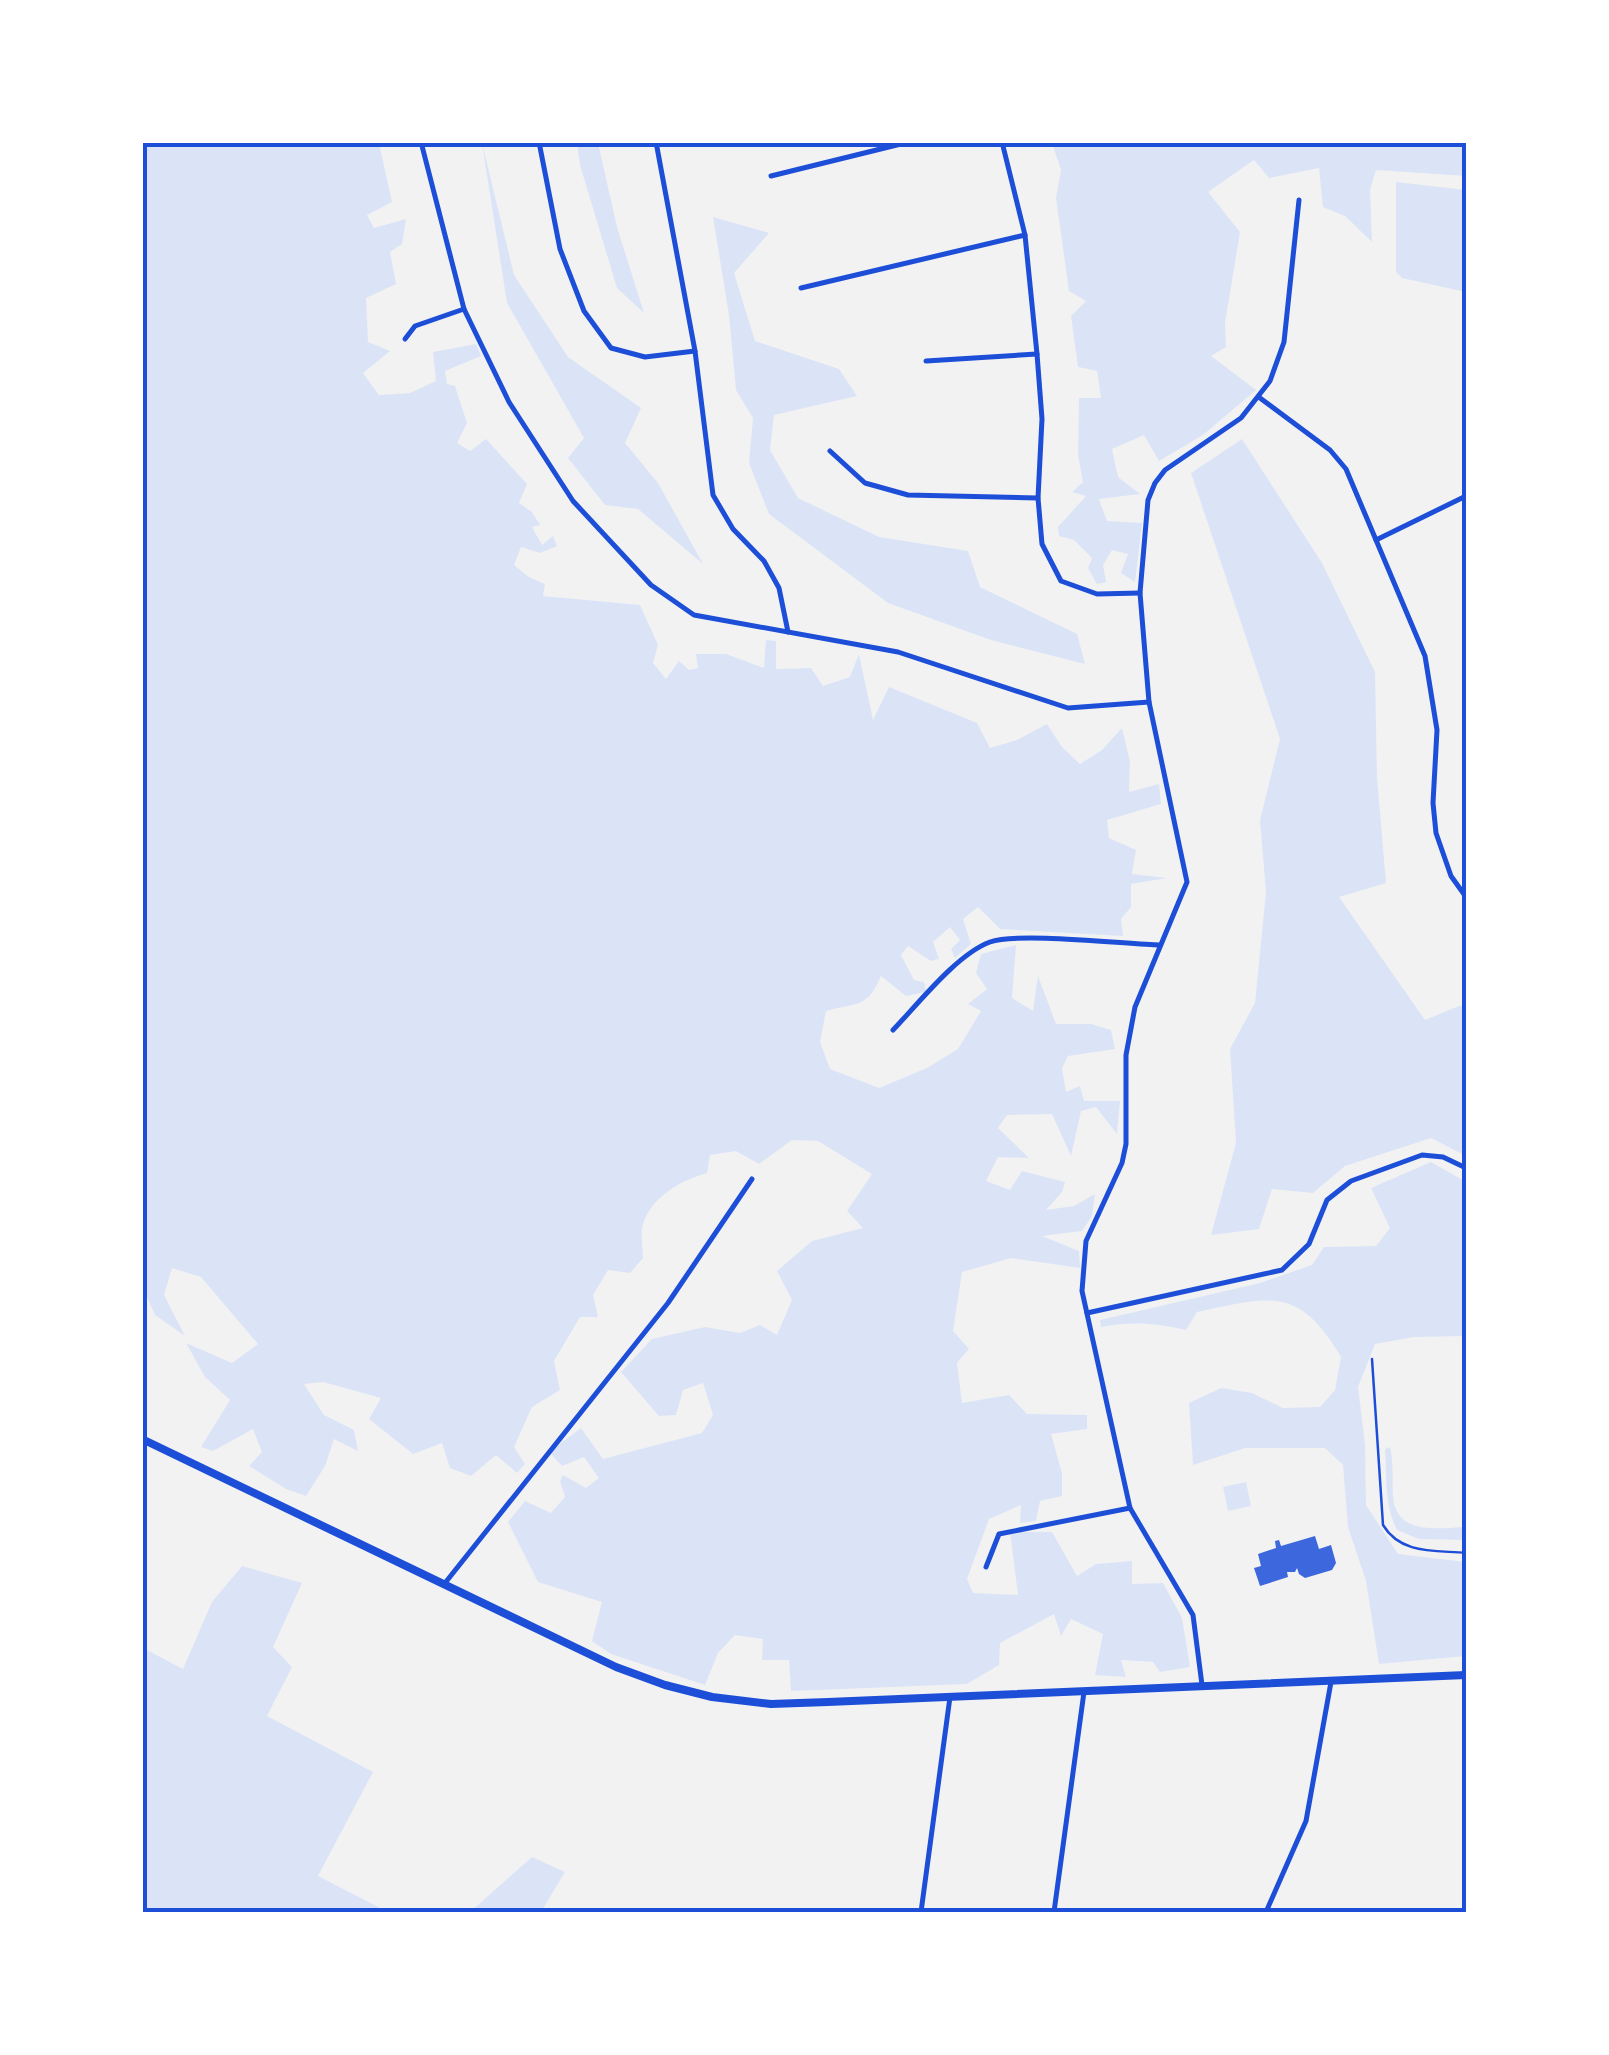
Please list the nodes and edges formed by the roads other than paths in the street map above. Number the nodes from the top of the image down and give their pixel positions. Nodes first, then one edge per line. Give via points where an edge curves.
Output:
1 (421, 142) edge
2 (539, 142) edge
3 (656, 142) edge
4 (909, 142) edge
5 (1002, 142) edge
6 (770, 176) dead end
7 (1299, 200) dead end
8 (1025, 235) junction
9 (801, 288) dead end
10 (464, 309) junction
11 (405, 339) dead end
12 (695, 350) junction
13 (1037, 354) junction
14 (926, 362) dead end
15 (1260, 398) junction
16 (830, 451) dead end
17 (1466, 496) edge
18 (1038, 498) junction
19 (1376, 540) junction
20 (1140, 593) junction
21 (788, 632) junction
22 (1149, 702) junction
23 (1466, 897) edge
24 (1160, 946) junction
25 (894, 1030) dead end
26 (1466, 1168) edge
27 (752, 1180) dead end
28 (1087, 1313) junction
29 (1372, 1359) dead end
30 (142, 1440) edge
31 (1130, 1508) junction
32 (1466, 1553) edge
33 (986, 1566) dead end
34 (443, 1586) junction
35 (1466, 1675) edge
36 (1331, 1682) junction
37 (1202, 1685) junction
38 (1084, 1692) junction
39 (950, 1698) junction
40 (921, 1912) edge
41 (1054, 1912) edge
42 (1266, 1912) edge

1 - 10 street
2 - 12 street via 560,249 584,311 602,336 612,348 645,357
3 - 12 street
4 - 6 street
5 - 8 street
7 - 15 street via 1284,342
8 - 9 street
8 - 13 street
10 - 11 street via 415,326
10 - 21 street via 509,402 573,501 651,585 694,615
12 - 21 street via 713,494 780,588
13 - 14 street
13 - 18 street
15 - 19 street via 1346,469
15 - 20 street via 1155,483
16 - 18 street via 865,482 908,495
17 - 19 street
18 - 20 street via 1042,544 1062,581 1097,594
19 - 23 street via 1426,656 1437,730 1436,832
20 - 22 street
21 - 22 street via 898,652 1068,708
22 - 24 street via 1187,882
24 - 25 street via 991,942 951,969
24 - 28 street via 1135,1007 1126,1055 1122,1163 1086,1240
26 - 28 street via 1422,1156 1351,1182 1328,1200 1306,1250 1282,1270
27 - 34 street via 668,1302
28 - 31 street
29 - 32 lane via 1383,1524 1406,1546
30 - 34 main road
31 - 33 street via 999,1534
31 - 37 street via 1193,1615
34 - 39 main road via 616,1667 712,1697 771,1704
35 - 36 main road
36 - 37 main road
36 - 42 street via 1306,1822
37 - 38 main road
38 - 39 main road
38 - 41 street
39 - 40 street

